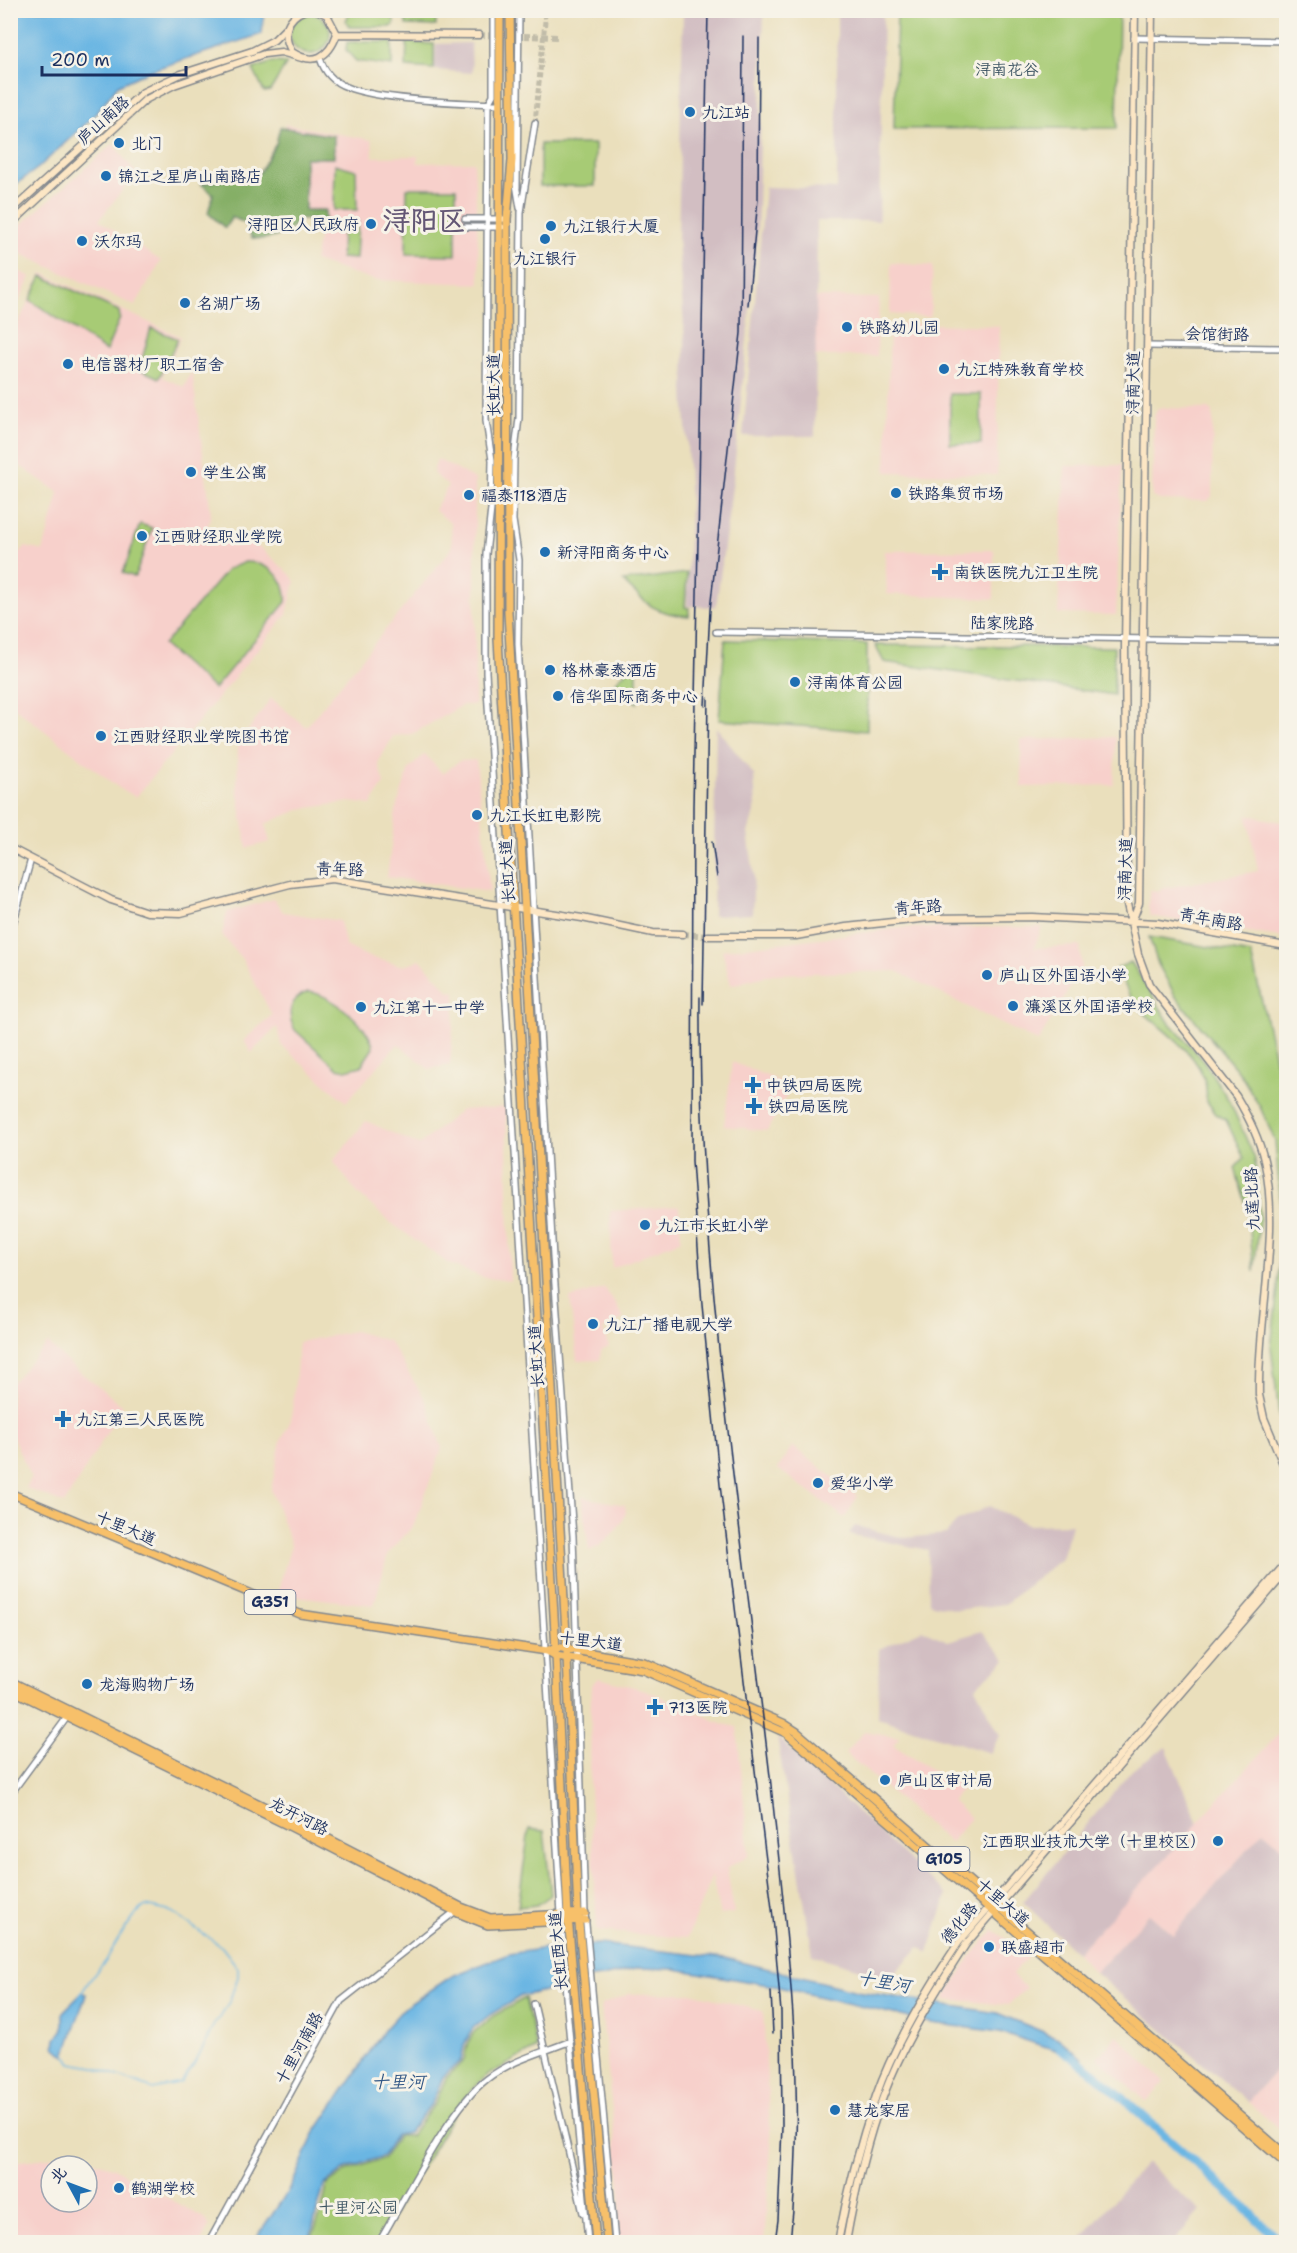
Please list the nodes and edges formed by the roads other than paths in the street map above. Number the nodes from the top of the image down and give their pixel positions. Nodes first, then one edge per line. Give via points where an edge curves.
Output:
1 (305, 10) edge
2 (493, 10) edge
3 (500, 10) edge
4 (510, 10) edge
5 (519, 10) edge
6 (1135, 10) edge
7 (1152, 10) edge
8 (318, 11) edge
9 (286, 28) junction
10 (337, 34) junction
11 (479, 35) tunnel mouth
12 (1134, 38) junction
13 (1151, 38) junction
14 (1287, 41) edge
15 (302, 58) junction
16 (320, 58) junction
17 (488, 104) junction
18 (499, 104) junction
19 (535, 123) tunnel mouth
20 (512, 160) junction
21 (517, 188) junction
22 (10, 212) edge
23 (521, 212) junction
24 (465, 219) dead end
25 (487, 220) junction
26 (503, 223) junction
27 (10, 225) edge
28 (465, 227) dead end
29 (487, 227) junction
30 (1148, 346) junction
31 (1287, 348) edge
32 (716, 632) dead end
33 (1125, 639) junction
34 (1142, 640) junction
35 (1287, 640) edge
36 (10, 848) edge
37 (31, 859) junction
38 (501, 905) junction
39 (514, 907) junction
40 (523, 909) junction
41 (534, 910) junction
42 (1131, 922) junction
43 (683, 934) tunnel mouth
44 (10, 935) edge
45 (708, 936) tunnel mouth
46 (1287, 945) edge
47 (1287, 1471) edge
48 (10, 1493) edge
49 (1287, 1563) edge
50 (1287, 1572) edge
51 (556, 1647) junction
52 (567, 1648) junction
53 (576, 1650) junction
54 (547, 1651) junction
55 (556, 1656) junction
56 (567, 1658) junction
57 (577, 1659) junction
58 (10, 1681) edge
59 (10, 1689) edge
60 (69, 1715) junction
61 (10, 1795) edge
62 (994, 1907) junction
63 (458, 1910) junction
64 (564, 1917) junction
65 (582, 1921) junction
66 (565, 1929) junction
67 (589, 1996) junction
68 (534, 2004) dead end
69 (912, 2028) junction
70 (571, 2042) junction
71 (544, 2052) junction
72 (1287, 2155) edge
73 (1287, 2164) edge
74 (587, 2229) junction
75 (209, 2242) edge
76 (379, 2242) edge
77 (590, 2242) edge
78 (596, 2242) edge
79 (607, 2242) edge
80 (615, 2242) edge
81 (838, 2242) edge
82 (846, 2242) edge

1 - 9 main road, 庐山南路 via 294,16
2 - 17 street via 493,95
3 - 18 main road, 长虹大道
4 - 20 main road, 长虹大道
5 - 21 street
6 - 12 main road, 浔南大道
7 - 13 main road, 浔南大道
8 - 10 main road via 327,15
9 - 15 main road via 287,43
9 - 22 main road, 庐山南路 via 274,40 252,51 181,74 143,92
10 - 11 main road
10 - 16 main road via 331,49
12 - 13 street
12 - 33 main road, 浔南大道
13 - 14 street
13 - 30 main road, 浔南大道
15 - 16 main road, 庐山南路
15 - 27 main road, 庐山南路 via 281,52 264,54 174,85 145,100
16 - 17 street via 332,78 356,90
17 - 18 street
17 - 25 street
18 - 26 main road, 长虹大道
19 - 23 street
20 - 21 street
20 - 26 main road, 长虹大道
21 - 23 street
23 - 41 street via 519,418 513,520 519,560 518,644
24 - 25 street
25 - 26 street
25 - 29 street
26 - 29 street
26 - 39 main road, 长虹大道 via 498,639
26 - 40 main road, 长虹大道 via 507,600
28 - 29 street
29 - 38 street via 486,421 492,460 486,554 486,672
30 - 31 street, 会馆街路
30 - 34 main road, 浔南大道
32 - 33 street, 陆家陇路
33 - 34 street, 陆家陇路
33 - 42 main road, 浔南大道 via 1127,904
34 - 35 street, 陆家陇路
34 - 42 main road, 浔南大道 via 1139,903
36 - 37 main road, 青年路
37 - 38 main road, 青年路 via 111,900 147,912 181,913 290,884 332,879
37 - 44 street
38 - 39 main road, 青年路
38 - 54 street
39 - 40 main road, 青年路
39 - 51 main road, 长虹大道
40 - 41 main road, 青年路
40 - 52 main road, 长虹大道
41 - 43 main road, 青年路 via 653,933
41 - 53 street via 573,1536
42 - 45 main road, 青年路 via 1032,917 930,918 796,936
42 - 46 main road, 青年南路
42 - 47 main road, 九莲北路 via 1149,984 1236,1096 1248,1115 1264,1160 1269,1207 1259,1395 1264,1418
48 - 54 main road, 十里大道 / G351 via 300,1614
49 - 62 main road, 德化路
50 - 62 main road, 德化路
51 - 52 main road, 十里大道 / G105
51 - 54 main road, 十里大道
51 - 55 main road, 长虹大道
52 - 53 main road, 十里大道 / G105
52 - 56 main road, 长虹大道
53 - 57 street
53 - 62 main road, 十里大道 / G105 via 644,1662 783,1723
54 - 55 main road, 十里大道 / G351
54 - 64 street
55 - 56 main road, 十里大道 / G105
55 - 64 main road, 长虹西大道
56 - 57 main road, 十里大道 / G105
56 - 65 main road, 长虹西大道
57 - 62 main road, 十里大道 / G105 via 642,1670 786,1734
57 - 65 street
58 - 60 main road, 龙开河路
59 - 60 main road, 龙开河路
60 - 61 street
60 - 63 main road, 龙开河路 via 294,1821
62 - 69 main road, 德化路 via 959,1942
62 - 72 main road, 十里大道 / G105
62 - 73 main road, 十里大道 / G105
63 - 64 main road, 龙开河路 via 490,1918
63 - 75 street, 十里河南路 via 341,2001
64 - 65 main road, 龙开河路
64 - 66 main road, 长虹西大道
65 - 67 main road, 长虹西大道
66 - 70 street
66 - 78 main road, 长虹西大道 via 575,1997
67 - 79 main road, 长虹西大道
67 - 80 street
68 - 71 street
69 - 81 main road, 德化路 via 877,2094
69 - 82 main road, 德化路 via 884,2095
70 - 71 street
70 - 74 street
71 - 74 street
71 - 76 street via 487,2078 463,2104
74 - 77 street

